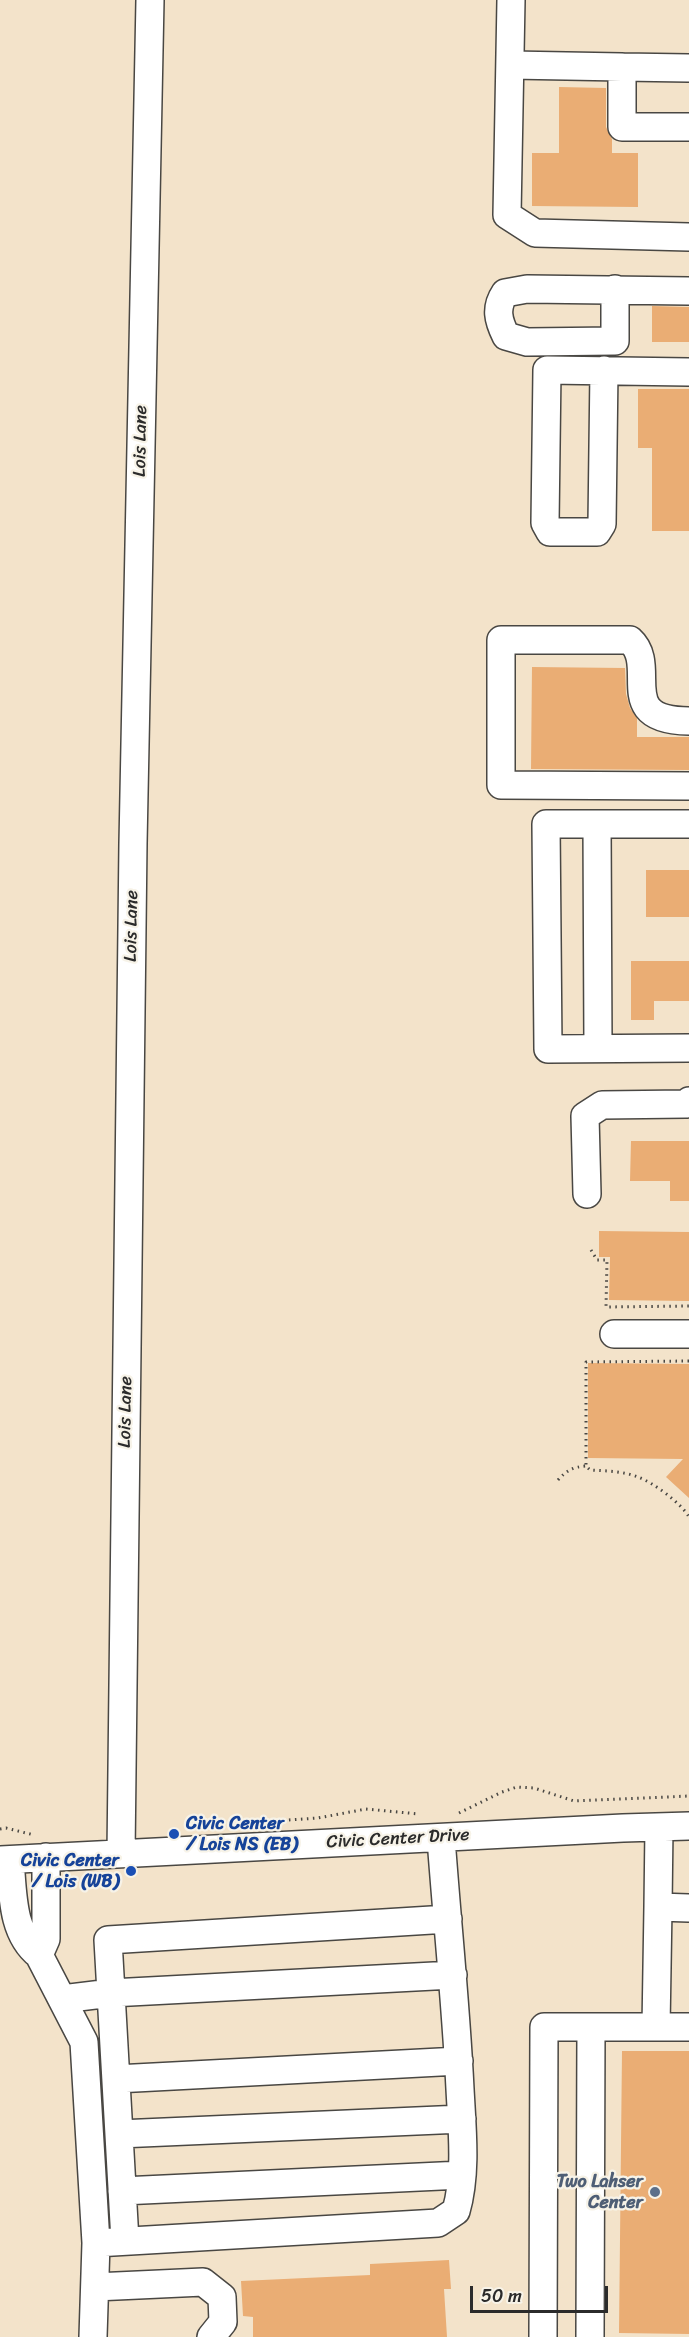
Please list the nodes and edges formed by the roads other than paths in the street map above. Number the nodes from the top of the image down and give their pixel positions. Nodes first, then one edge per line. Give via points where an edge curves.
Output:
1 (150, 0) edge
2 (511, 0) edge
3 (511, 65) junction
4 (622, 67) junction
5 (689, 68) edge
6 (689, 127) edge
7 (689, 237) edge
8 (615, 289) dead end
9 (689, 291) edge
10 (604, 370) junction
11 (689, 372) edge
12 (689, 721) edge
13 (689, 786) edge
14 (597, 824) junction
15 (689, 824) edge
16 (598, 1048) junction
17 (689, 1048) edge
18 (688, 1103) edge
19 (587, 1194) dead end
20 (614, 1334) dead end
21 (689, 1334) edge
22 (445, 1825) junction
23 (689, 1826) edge
24 (659, 1827) junction
25 (42, 1846) junction
26 (121, 1853) junction
27 (5, 1860) edge
28 (658, 1907) junction
29 (689, 1908) edge
30 (448, 1919) junction
31 (39, 1955) junction
32 (453, 1975) junction
33 (111, 1993) junction
34 (62, 1999) junction
35 (591, 2027) junction
36 (657, 2027) junction
37 (689, 2027) edge
38 (459, 2061) junction
39 (116, 2079) junction
40 (462, 2119) junction
41 (119, 2134) junction
42 (462, 2175) junction
43 (122, 2191) junction
44 (125, 2241) junction
45 (96, 2243) junction
46 (95, 2288) junction
47 (93, 2337) edge
48 (211, 2337) edge
49 (543, 2337) edge
50 (590, 2337) edge

1 - 26 street, Lois Lane via 133,831
2 - 3 street
3 - 4 street
3 - 7 street via 507,215 535,233
4 - 5 street
4 - 6 street via 622,127
8 - 9 street
10 - 10 street via 547,370 545,523 550,532 597,532 602,524
10 - 11 street
12 - 13 street via 661,719 648,707 638,650 630,640 501,640 501,785
14 - 15 street
14 - 16 street
14 - 16 street via 546,824 546,836 548,1049
16 - 17 street
18 - 19 street via 602,1106 585,1116
20 - 21 street
22 - 24 street, Civic Center Drive
22 - 26 street, Civic Center Drive
22 - 30 street
23 - 24 street, Civic Center Drive
24 - 28 street
25 - 26 street, Civic Center Drive
25 - 27 street, Civic Center Drive
25 - 31 street via 46,1939
27 - 31 street via 21,1933
28 - 29 street
28 - 36 street
30 - 32 street
30 - 33 street via 108,1940
31 - 34 street
32 - 33 street
32 - 38 street
33 - 34 street
33 - 39 street
34 - 45 street via 84,2042
35 - 36 street
35 - 49 street via 544,2026
35 - 50 street
36 - 37 street
38 - 39 street
38 - 40 street
39 - 41 street
40 - 41 street
40 - 42 street
41 - 43 street
42 - 43 street
42 - 44 street via 456,2211 438,2223
43 - 44 street
44 - 45 street
45 - 46 street
46 - 47 street
46 - 48 street via 203,2282 222,2296 224,2322

